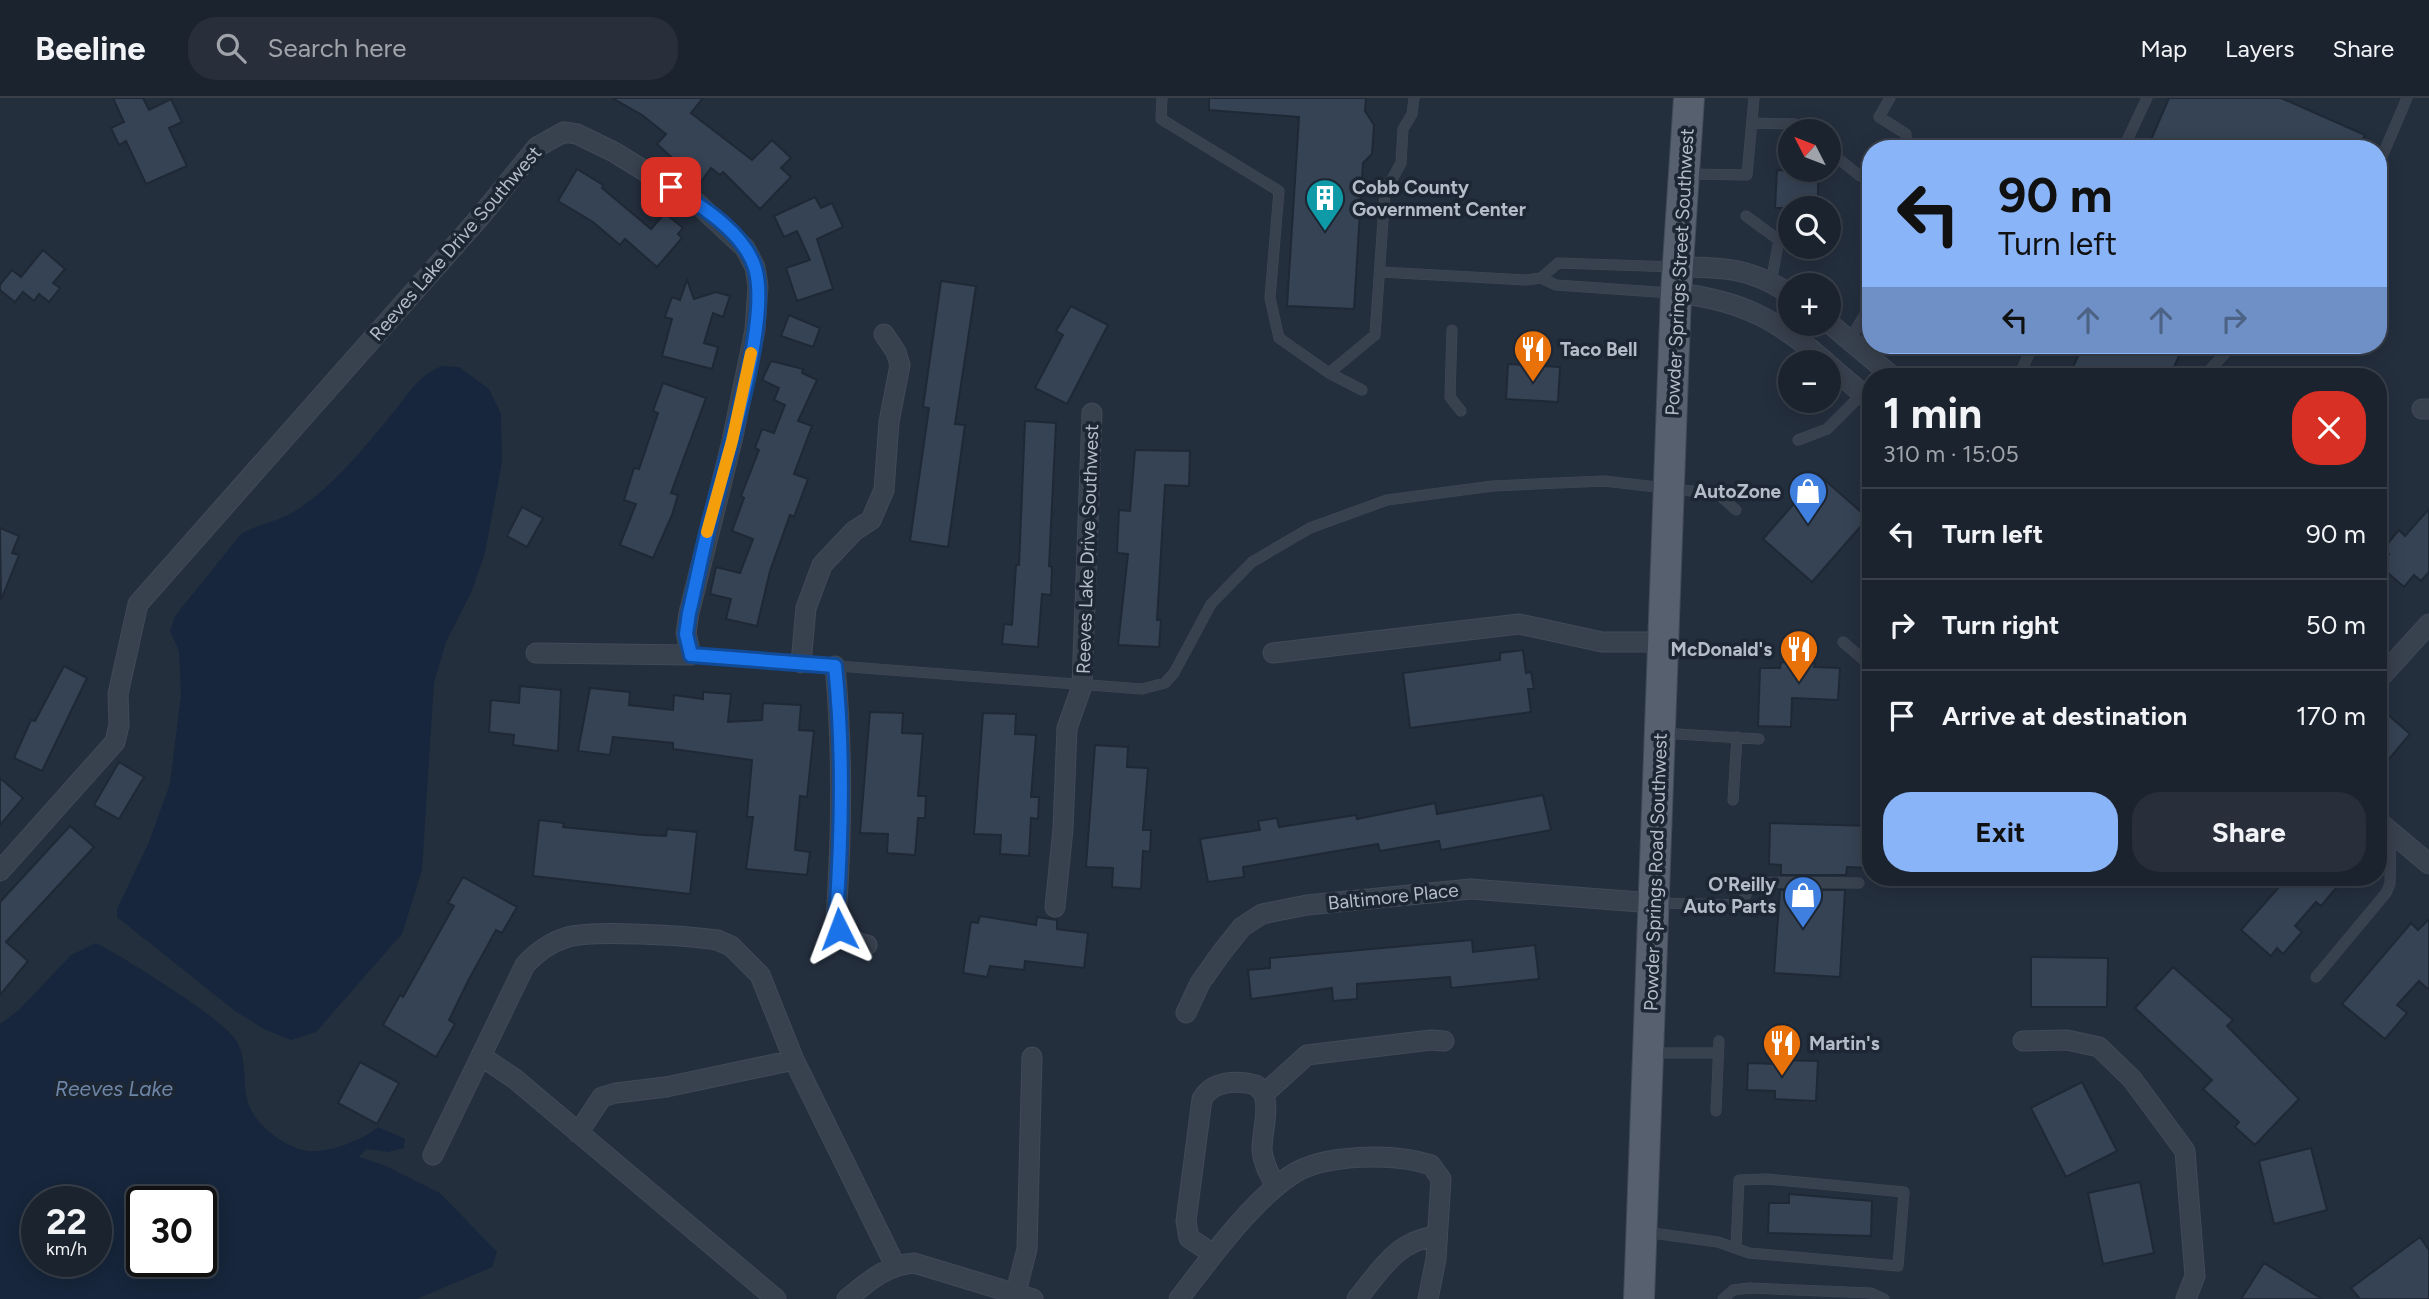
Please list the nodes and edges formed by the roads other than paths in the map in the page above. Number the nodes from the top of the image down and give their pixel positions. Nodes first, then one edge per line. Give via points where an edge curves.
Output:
1 (1162, 98) edge
2 (1414, 98) edge
3 (1689, 98) edge
4 (1754, 98) edge
5 (1890, 98) edge
6 (2147, 98) edge
7 (2407, 98) edge
8 (1752, 123) junction
9 (1778, 124) edge
10 (1906, 140) edge
11 (2127, 140) edge
12 (2387, 145) edge
13 (1841, 161) edge
14 (1685, 174) junction
15 (1860, 176) dead end
16 (1746, 216) dead end
17 (1778, 239) edge
18 (1778, 245) edge
19 (1381, 272) junction
20 (1541, 278) junction
21 (1677, 280) junction
22 (1771, 282) junction
23 (1778, 286) edge
24 (1862, 319) edge
25 (1452, 330) dead end
26 (1841, 333) edge
27 (884, 334) dead end
28 (1849, 340) junction
29 (1812, 350) edge
30 (1862, 351) edge
31 (1866, 354) edge
32 (2224, 354) edge
33 (1882, 368) edge
34 (2211, 368) edge
35 (1329, 373) junction
36 (1841, 375) edge
37 (1362, 390) dead end
38 (1862, 394) edge
39 (1862, 400) edge
40 (1461, 411) dead end
41 (1093, 413) dead end
42 (1798, 440) dead end
43 (1671, 446) joint
44 (1668, 487) junction
45 (1736, 510) dead end
46 (2429, 624) edge
47 (1665, 642) junction
48 (1843, 642) dead end
49 (536, 653) dead end
50 (1273, 653) dead end
51 (691, 655) junction
52 (1862, 658) edge
53 (801, 663) junction
54 (835, 666) junction
55 (2387, 670) edge
56 (1082, 686) junction
57 (1661, 733) junction
58 (1737, 737) junction
59 (1759, 739) dead end
60 (1733, 800) dead end
61 (2387, 829) edge
62 (2387, 855) edge
63 (2429, 864) edge
64 (0, 871) edge
65 (1859, 883) dead end
66 (1653, 903) junction
67 (1055, 907) dead end
68 (867, 945) dead end
69 (2316, 976) dead end
70 (1186, 1013) dead end
71 (1444, 1041) dead end
72 (1719, 1041) dead end
73 (2023, 1041) dead end
74 (1647, 1052) junction
75 (1718, 1054) junction
76 (481, 1056) junction
77 (1032, 1057) dead end
78 (794, 1060) junction
79 (1264, 1094) junction
80 (1716, 1111) dead end
81 (578, 1133) junction
82 (433, 1155) dead end
83 (1276, 1186) junction
84 (1641, 1232) junction
85 (1437, 1236) junction
86 (1736, 1247) junction
87 (1213, 1254) junction
88 (895, 1265) junction
89 (1025, 1296) edge
90 (776, 1299) edge
91 (847, 1299) edge
92 (1179, 1299) edge
93 (1357, 1299) edge
94 (1428, 1299) edge
95 (1639, 1299) edge
96 (1723, 1299) edge
97 (1884, 1299) edge
98 (2186, 1299) edge

1 - 35 lane via 1161,119 1279,191 1270,299 1279,338
2 - 19 lane via 1403,130 1401,163 1385,192
3 - 14 main road, Powder Springs Street Southwest
4 - 8 lane
5 - 10 lane via 1879,117 1906,134
6 - 11 lane
7 - 12 lane
8 - 9 lane
8 - 14 lane via 1747,175
13 - 15 lane
14 - 21 main road, Powder Springs Street Southwest
16 - 17 lane
18 - 22 lane
19 - 20 lane
19 - 35 lane via 1375,335
20 - 21 lane via 1556,285
20 - 21 lane via 1558,263 1640,263
21 - 22 street via 1727,267
21 - 29 street via 1754,311
21 - 43 main road, Powder Springs Street Southwest
22 - 23 street
24 - 28 lane
25 - 40 lane via 1450,397
26 - 28 street
27 - 53 street via 900,365 889,422 884,490 871,520 822,565 806,608
28 - 30 street
31 - 33 street
32 - 34 lane
35 - 37 lane
36 - 38 street
39 - 42 lane via 1828,429
41 - 56 street, Reeves Lake Drive Southwest
43 - 44 main road, Powder Springs Road Southwest
44 - 45 lane via 1718,494
44 - 47 main road, Powder Springs Road Southwest
44 - 56 lane via 1604,481 1493,486 1426,493 1350,512 1279,544 1233,579 1211,604 1165,683 1142,690
46 - 55 street
47 - 50 street via 1602,642 1519,624
47 - 57 main road, Powder Springs Road Southwest
48 - 52 lane
49 - 51 street
51 - 53 lane
51 - 64 street, Reeves Lake Drive Southwest via 686,634 689,613 755,330 755,267 745,248 698,204 614,152 565,132 537,147 138,604 118,694 115,742
53 - 54 lane
54 - 56 lane
54 - 68 street via 841,720 836,918 850,942
56 - 67 street, Reeves Lake Drive Southwest via 1068,728
57 - 58 lane
57 - 66 main road, Powder Springs Road Southwest
58 - 59 lane
58 - 60 lane
61 - 63 street
62 - 69 lane via 2390,884 2386,893
65 - 66 lane via 1753,881 1740,905
66 - 70 street, Baltimore Place via 1471,889 1307,905 1262,914 1242,927 1222,952
66 - 74 main road, Powder Springs Road Southwest
71 - 79 street via 1307,1055
72 - 75 lane
73 - 98 street via 2067,1040 2099,1047 2132,1079 2180,1143 2185,1151 2195,1276
74 - 75 lane
74 - 84 main road, Powder Springs Road Southwest
75 - 80 lane
76 - 78 street via 525,965 536,953 569,936 601,934 702,938 731,946 760,975
76 - 81 street via 516,1079
76 - 82 street
77 - 89 street
78 - 81 street via 602,1097
78 - 88 street
79 - 83 street via 1262,1149
79 - 87 street via 1256,1084 1233,1081 1217,1086 1202,1099 1186,1221 1189,1238
81 - 90 street
83 - 85 street via 1303,1169 1333,1162 1410,1158 1432,1165 1441,1180
83 - 87 street
84 - 86 lane
84 - 95 main road, Powder Springs Road Southwest
85 - 93 street via 1413,1241 1399,1250
85 - 94 street
86 - 86 lane via 1749,1254 1898,1266 1903,1192 1739,1180
87 - 92 street
88 - 89 street via 914,1263
88 - 91 street
96 - 97 lane via 1733,1290 1749,1288 1871,1293

